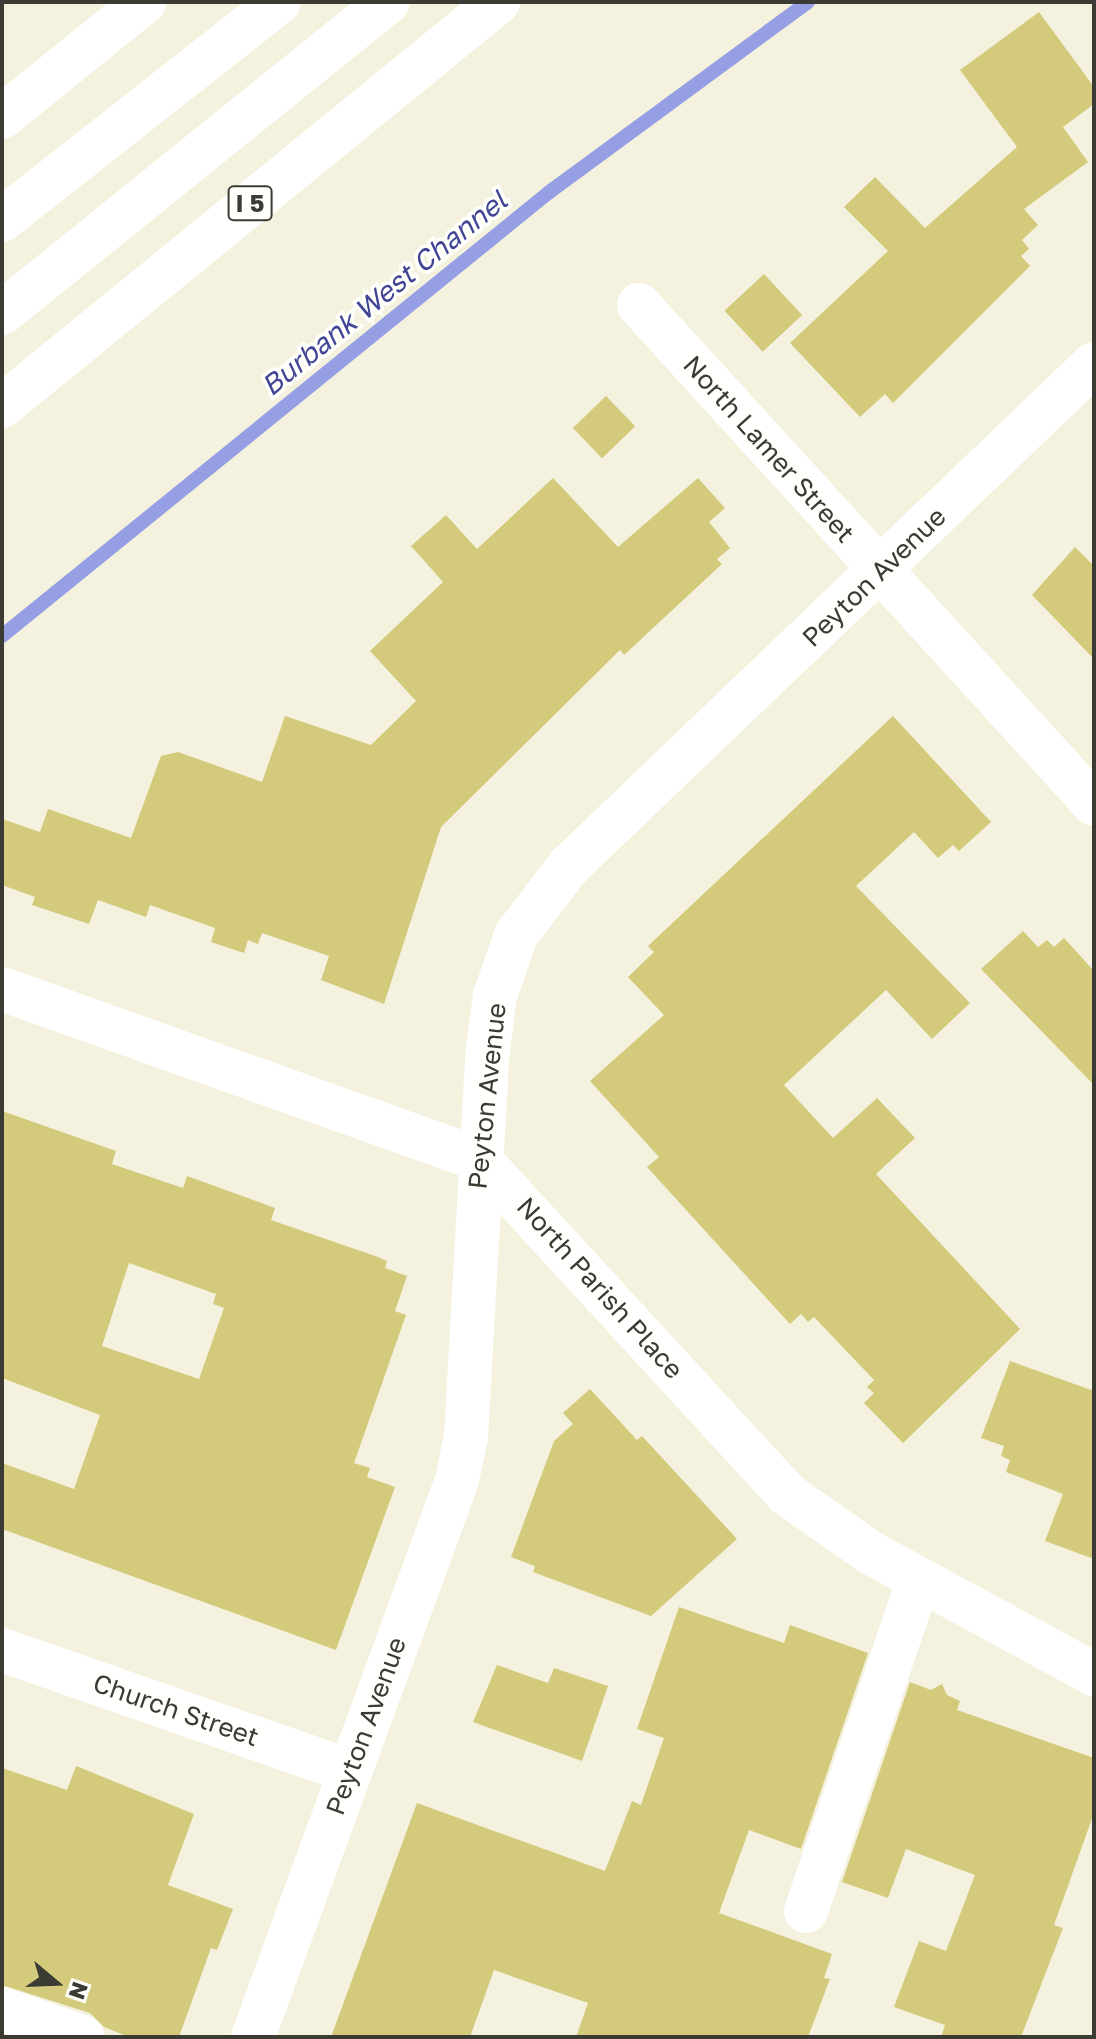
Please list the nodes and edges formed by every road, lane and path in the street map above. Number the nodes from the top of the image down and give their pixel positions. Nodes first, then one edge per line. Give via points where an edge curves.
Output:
1 (144, 2) edge
2 (279, 2) edge
3 (388, 2) edge
4 (498, 2) edge
5 (106, 31) junction
6 (2, 82) edge
7 (2, 117) edge
8 (2, 220) edge
9 (639, 305) dead end
10 (2, 313) edge
11 (1094, 364) edge
12 (2, 406) edge
13 (880, 572) junction
14 (1094, 804) edge
15 (2, 989) edge
16 (479, 1159) junction
17 (919, 1580) junction
18 (2, 1650) edge
19 (1094, 1674) edge
20 (350, 1771) junction
21 (806, 1911) dead end
22 (2, 2009) edge
23 (82, 2037) edge
24 (253, 2037) edge

1 - 5 main road
2 - 8 main road
3 - 10 main road
4 - 12 main road, I 5
5 - 6 main road
5 - 7 main road
9 - 13 main road, North Lamer Street
11 - 13 main road, Peyton Avenue
13 - 14 main road, North Lamer Street
13 - 16 main road, Peyton Avenue via 569,866 516,935 495,996
15 - 16 main road, North Parish Place
16 - 17 main road, North Parish Place via 788,1495
16 - 20 main road, Peyton Avenue via 466,1437 457,1480
17 - 19 main road, North Parish Place
17 - 21 main road
18 - 20 main road, Church Street
20 - 24 main road, Peyton Avenue
22 - 23 main road

